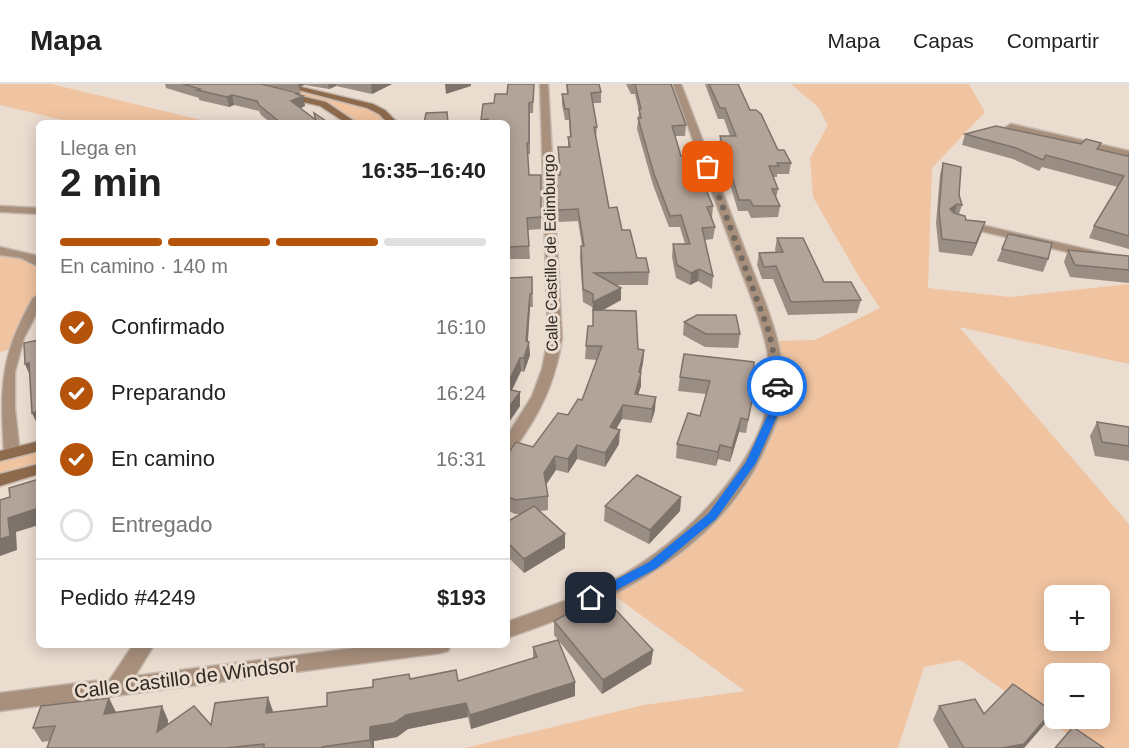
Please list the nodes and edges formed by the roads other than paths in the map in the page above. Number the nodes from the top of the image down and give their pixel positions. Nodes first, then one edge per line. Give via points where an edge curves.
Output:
1 (279, 84) edge
2 (544, 84) edge
3 (677, 84) edge
4 (269, 92) edge
5 (352, 101) junction
6 (330, 109) junction
7 (347, 120) edge
8 (390, 120) edge
9 (1011, 127) edge
10 (1129, 154) edge
11 (3, 209) dead end
12 (36, 211) edge
13 (955, 221) edge
14 (0, 251) edge
15 (36, 261) edge
16 (1129, 263) edge
17 (36, 303) edge
18 (510, 443) edge
19 (36, 447) edge
20 (6, 454) edge
21 (36, 470) edge
22 (0, 480) edge
23 (510, 629) edge
24 (142, 648) edge
25 (423, 648) edge
26 (117, 686) junction
27 (0, 702) edge

1 - 5 street
2 - 18 street, Calle Castillo de Edimburgo via 555,338 548,380
3 - 23 street via 769,332 777,386 773,414 751,463 712,516 653,565 608,591
4 - 6 street via 314,101
5 - 6 street
5 - 8 street via 382,112
6 - 7 street
9 - 10 street
11 - 12 street
13 - 16 street
14 - 15 street via 16,252
17 - 20 street via 11,349 6,380
19 - 20 street
21 - 22 street
24 - 26 street
25 - 26 street, Calle Castillo de Windsor
26 - 27 street, Calle Castillo de Windsor

